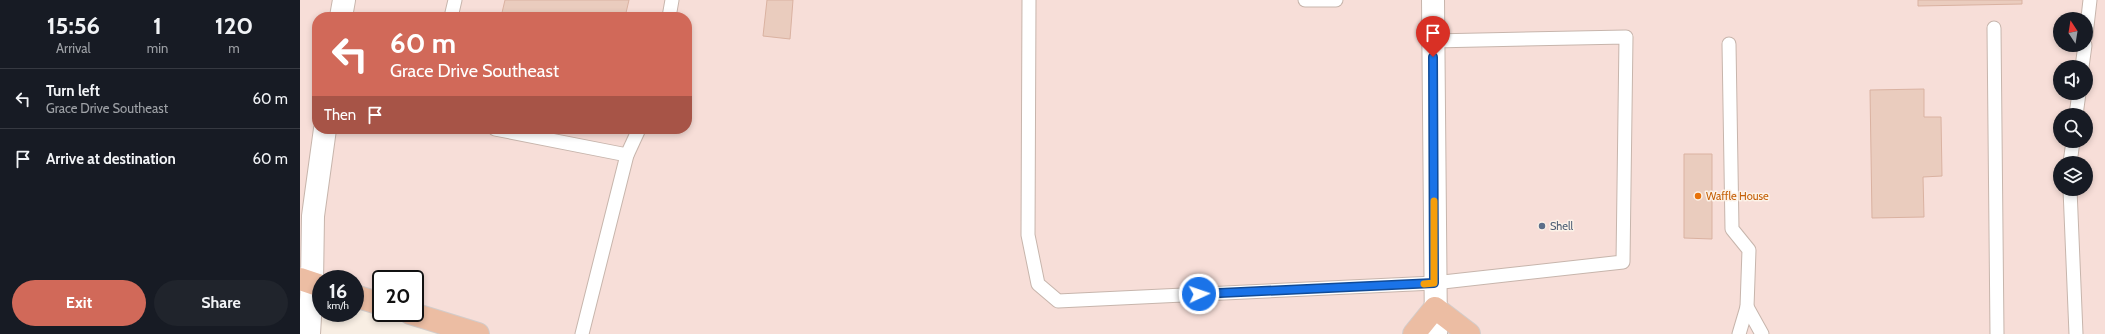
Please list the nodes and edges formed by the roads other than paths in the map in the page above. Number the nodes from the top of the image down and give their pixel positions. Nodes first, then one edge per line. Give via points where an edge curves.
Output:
1 (344, 0) edge
2 (455, 0) edge
3 (672, 0) edge
4 (1029, 0) edge
5 (1305, 0) edge
6 (1336, 0) edge
7 (1433, 0) edge
8 (2090, 0) edge
9 (342, 12) edge
10 (452, 12) edge
11 (670, 12) edge
12 (2089, 12) edge
13 (1994, 28) dead end
14 (1433, 42) junction
15 (1729, 44) dead end
16 (325, 134) edge
17 (520, 134) edge
18 (637, 134) edge
19 (627, 155) junction
20 (2070, 196) edge
21 (307, 212) edge
22 (311, 283) edge
23 (1434, 283) junction
24 (1747, 307) junction
25 (1435, 308) junction
26 (424, 317) edge
27 (309, 334) edge
28 (478, 334) edge
29 (582, 334) edge
30 (1414, 334) edge
31 (1436, 334) edge
32 (1469, 334) edge
33 (1739, 334) edge
34 (1762, 334) edge
35 (1997, 334) edge
36 (2076, 334) edge

1 - 9 street
2 - 10 lane
3 - 11 lane
4 - 23 lane via 1028,235 1038,284 1058,301
5 - 6 lane
7 - 14 street
8 - 12 lane
13 - 35 lane
14 - 23 street
14 - 23 lane via 1626,37 1623,262
15 - 24 lane via 1732,228 1749,250
16 - 21 street
17 - 19 lane
18 - 19 lane
19 - 29 lane
20 - 36 lane
21 - 22 street
22 - 27 street
23 - 25 street
24 - 33 lane
24 - 34 lane
25 - 30 highway
25 - 31 street
25 - 32 highway
26 - 28 highway

